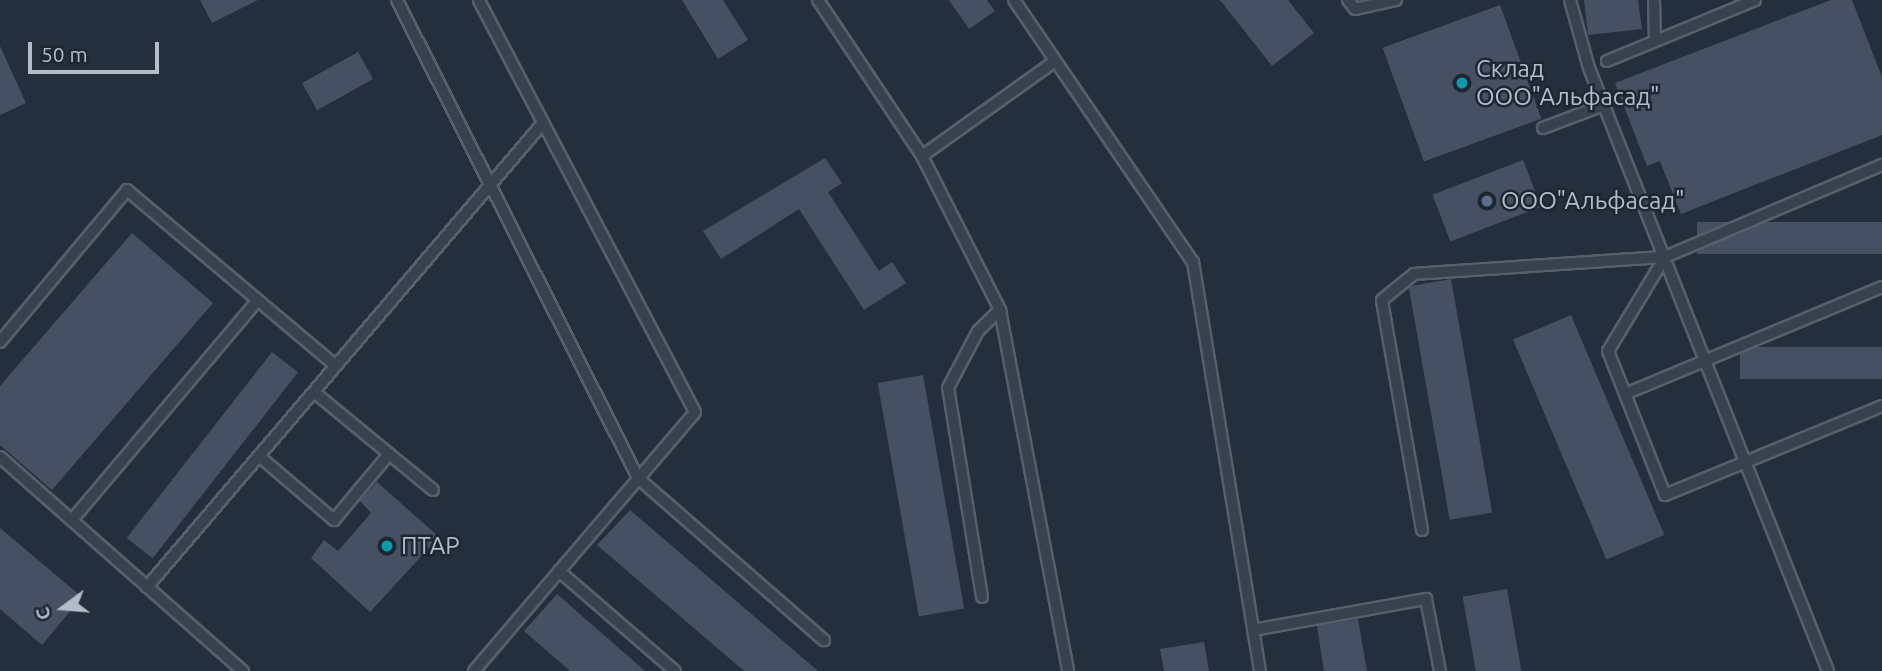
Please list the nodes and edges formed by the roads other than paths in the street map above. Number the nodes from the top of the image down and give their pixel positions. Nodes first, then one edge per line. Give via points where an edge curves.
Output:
1 (397, 0) edge
2 (478, 0) edge
3 (818, 0) edge
4 (1014, 0) edge
5 (1348, 0) edge
6 (1396, 0) edge
7 (1570, 0) edge
8 (1654, 0) edge
9 (1755, 0) edge
10 (1655, 40) junction
11 (1055, 61) junction
12 (1606, 61) dead end
13 (1604, 105) junction
14 (543, 123) junction
15 (1543, 128) dead end
16 (922, 156) junction
17 (1882, 165) edge
18 (490, 186) junction
19 (1665, 257) junction
20 (1882, 287) edge
21 (258, 299) junction
22 (1000, 310) junction
23 (0, 342) edge
24 (1705, 359) junction
25 (336, 366) junction
26 (314, 392) junction
27 (1625, 394) junction
28 (1882, 406) edge
29 (389, 454) junction
30 (259, 456) junction
31 (0, 457) edge
32 (1745, 461) junction
33 (638, 478) junction
34 (433, 490) dead end
35 (72, 520) junction
36 (1422, 530) dead end
37 (559, 571) junction
38 (147, 587) junction
39 (982, 597) dead end
40 (1253, 630) junction
41 (824, 640) dead end
42 (478, 669) edge
43 (243, 671) edge
44 (675, 671) edge
45 (1068, 671) edge
46 (1260, 671) edge
47 (1440, 671) edge
48 (1828, 671) edge

1 - 18 lane
2 - 14 lane
3 - 16 lane
4 - 11 lane
5 - 6 lane via 1355,9
7 - 13 lane
8 - 10 lane
9 - 10 lane
10 - 12 lane
11 - 16 lane
11 - 40 lane via 1193,262
13 - 15 lane
13 - 19 lane
14 - 18 lane
14 - 33 lane via 695,412
16 - 22 lane
17 - 19 lane
18 - 25 lane
18 - 33 lane
19 - 24 lane
19 - 27 lane via 1608,351
19 - 36 lane via 1413,274 1382,300
20 - 24 lane
21 - 23 lane via 127,190
21 - 25 lane
21 - 35 lane
22 - 39 lane via 978,331 948,388
22 - 45 lane
24 - 27 lane
24 - 32 lane
25 - 26 lane
26 - 29 lane
26 - 30 lane
27 - 32 lane via 1665,495
28 - 32 lane
29 - 30 lane via 334,520
29 - 34 lane
30 - 38 lane
31 - 35 lane
32 - 48 lane
33 - 37 lane
33 - 41 lane
35 - 38 lane
37 - 42 lane
37 - 44 lane
38 - 43 lane
40 - 46 lane
40 - 47 lane via 1426,599

